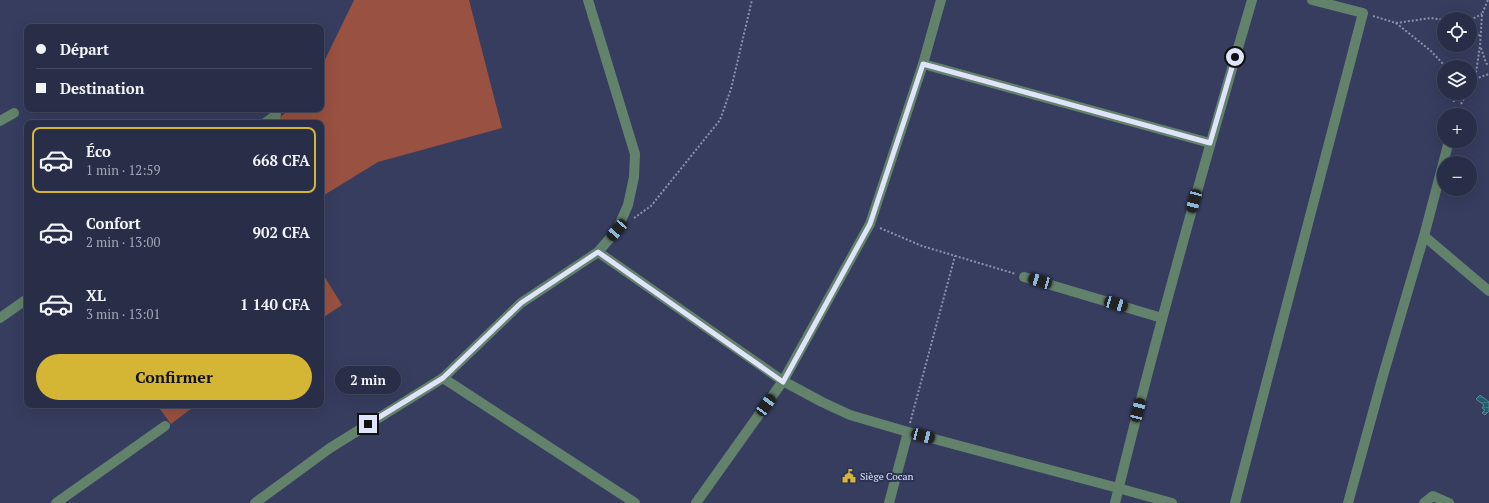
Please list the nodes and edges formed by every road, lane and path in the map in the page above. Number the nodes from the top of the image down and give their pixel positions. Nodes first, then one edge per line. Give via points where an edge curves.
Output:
1 (588, 0) edge
2 (752, 0) edge
3 (941, 0) edge
4 (1252, 0) edge
5 (1312, 0) edge
6 (1488, 0) edge
7 (1363, 13) junction
8 (1482, 14) junction
9 (1477, 16) edge
10 (1437, 19) edge
11 (1396, 23) junction
12 (1477, 33) edge
13 (1481, 37) junction
14 (1480, 46) junction
15 (1439, 60) edge
16 (1477, 62) edge
17 (923, 64) junction
18 (1489, 66) edge
19 (1489, 74) edge
20 (1477, 78) edge
21 (14, 113) dead end
22 (276, 115) dead end
23 (269, 120) edge
24 (0, 121) edge
25 (1210, 143) junction
26 (1447, 148) edge
27 (870, 224) junction
28 (617, 230) junction
29 (1424, 236) junction
30 (598, 252) junction
31 (955, 256) junction
32 (1024, 277) joint
33 (1489, 291) edge
34 (24, 301) edge
35 (0, 318) edge
36 (1162, 318) junction
37 (443, 378) junction
38 (783, 382) junction
39 (165, 426) dead end
40 (908, 432) junction
41 (1118, 488) junction
42 (56, 503) edge
43 (255, 503) edge
44 (635, 503) edge
45 (696, 503) edge
46 (889, 503) edge
47 (1114, 503) edge
48 (1172, 503) edge
49 (1235, 503) edge
50 (1348, 503) edge
51 (1424, 503) edge
52 (1449, 503) edge

1 - 28 street via 635,154 634,177 628,205
2 - 28 path via 731,89 720,120 651,206
3 - 17 street
4 - 25 street
5 - 7 street
6 - 8 path
7 - 11 path
7 - 49 street
8 - 9 path
8 - 13 path
10 - 11 path
11 - 15 path
12 - 13 path
13 - 14 path
14 - 16 path
14 - 18 path
17 - 25 street
17 - 27 street
19 - 20 path
21 - 24 street
22 - 23 street
25 - 36 street
26 - 29 street
27 - 31 path via 922,246
27 - 38 street
28 - 30 street
29 - 33 street
29 - 50 street
30 - 37 street via 521,303
30 - 38 street
31 - 32 path
31 - 40 path
32 - 36 street
34 - 35 street
36 - 41 street
37 - 43 street via 330,448
37 - 44 street
38 - 40 street via 850,415
38 - 45 street
39 - 42 street
40 - 41 street
40 - 46 street
41 - 47 street
41 - 48 street
51 - 52 street via 1433,496

